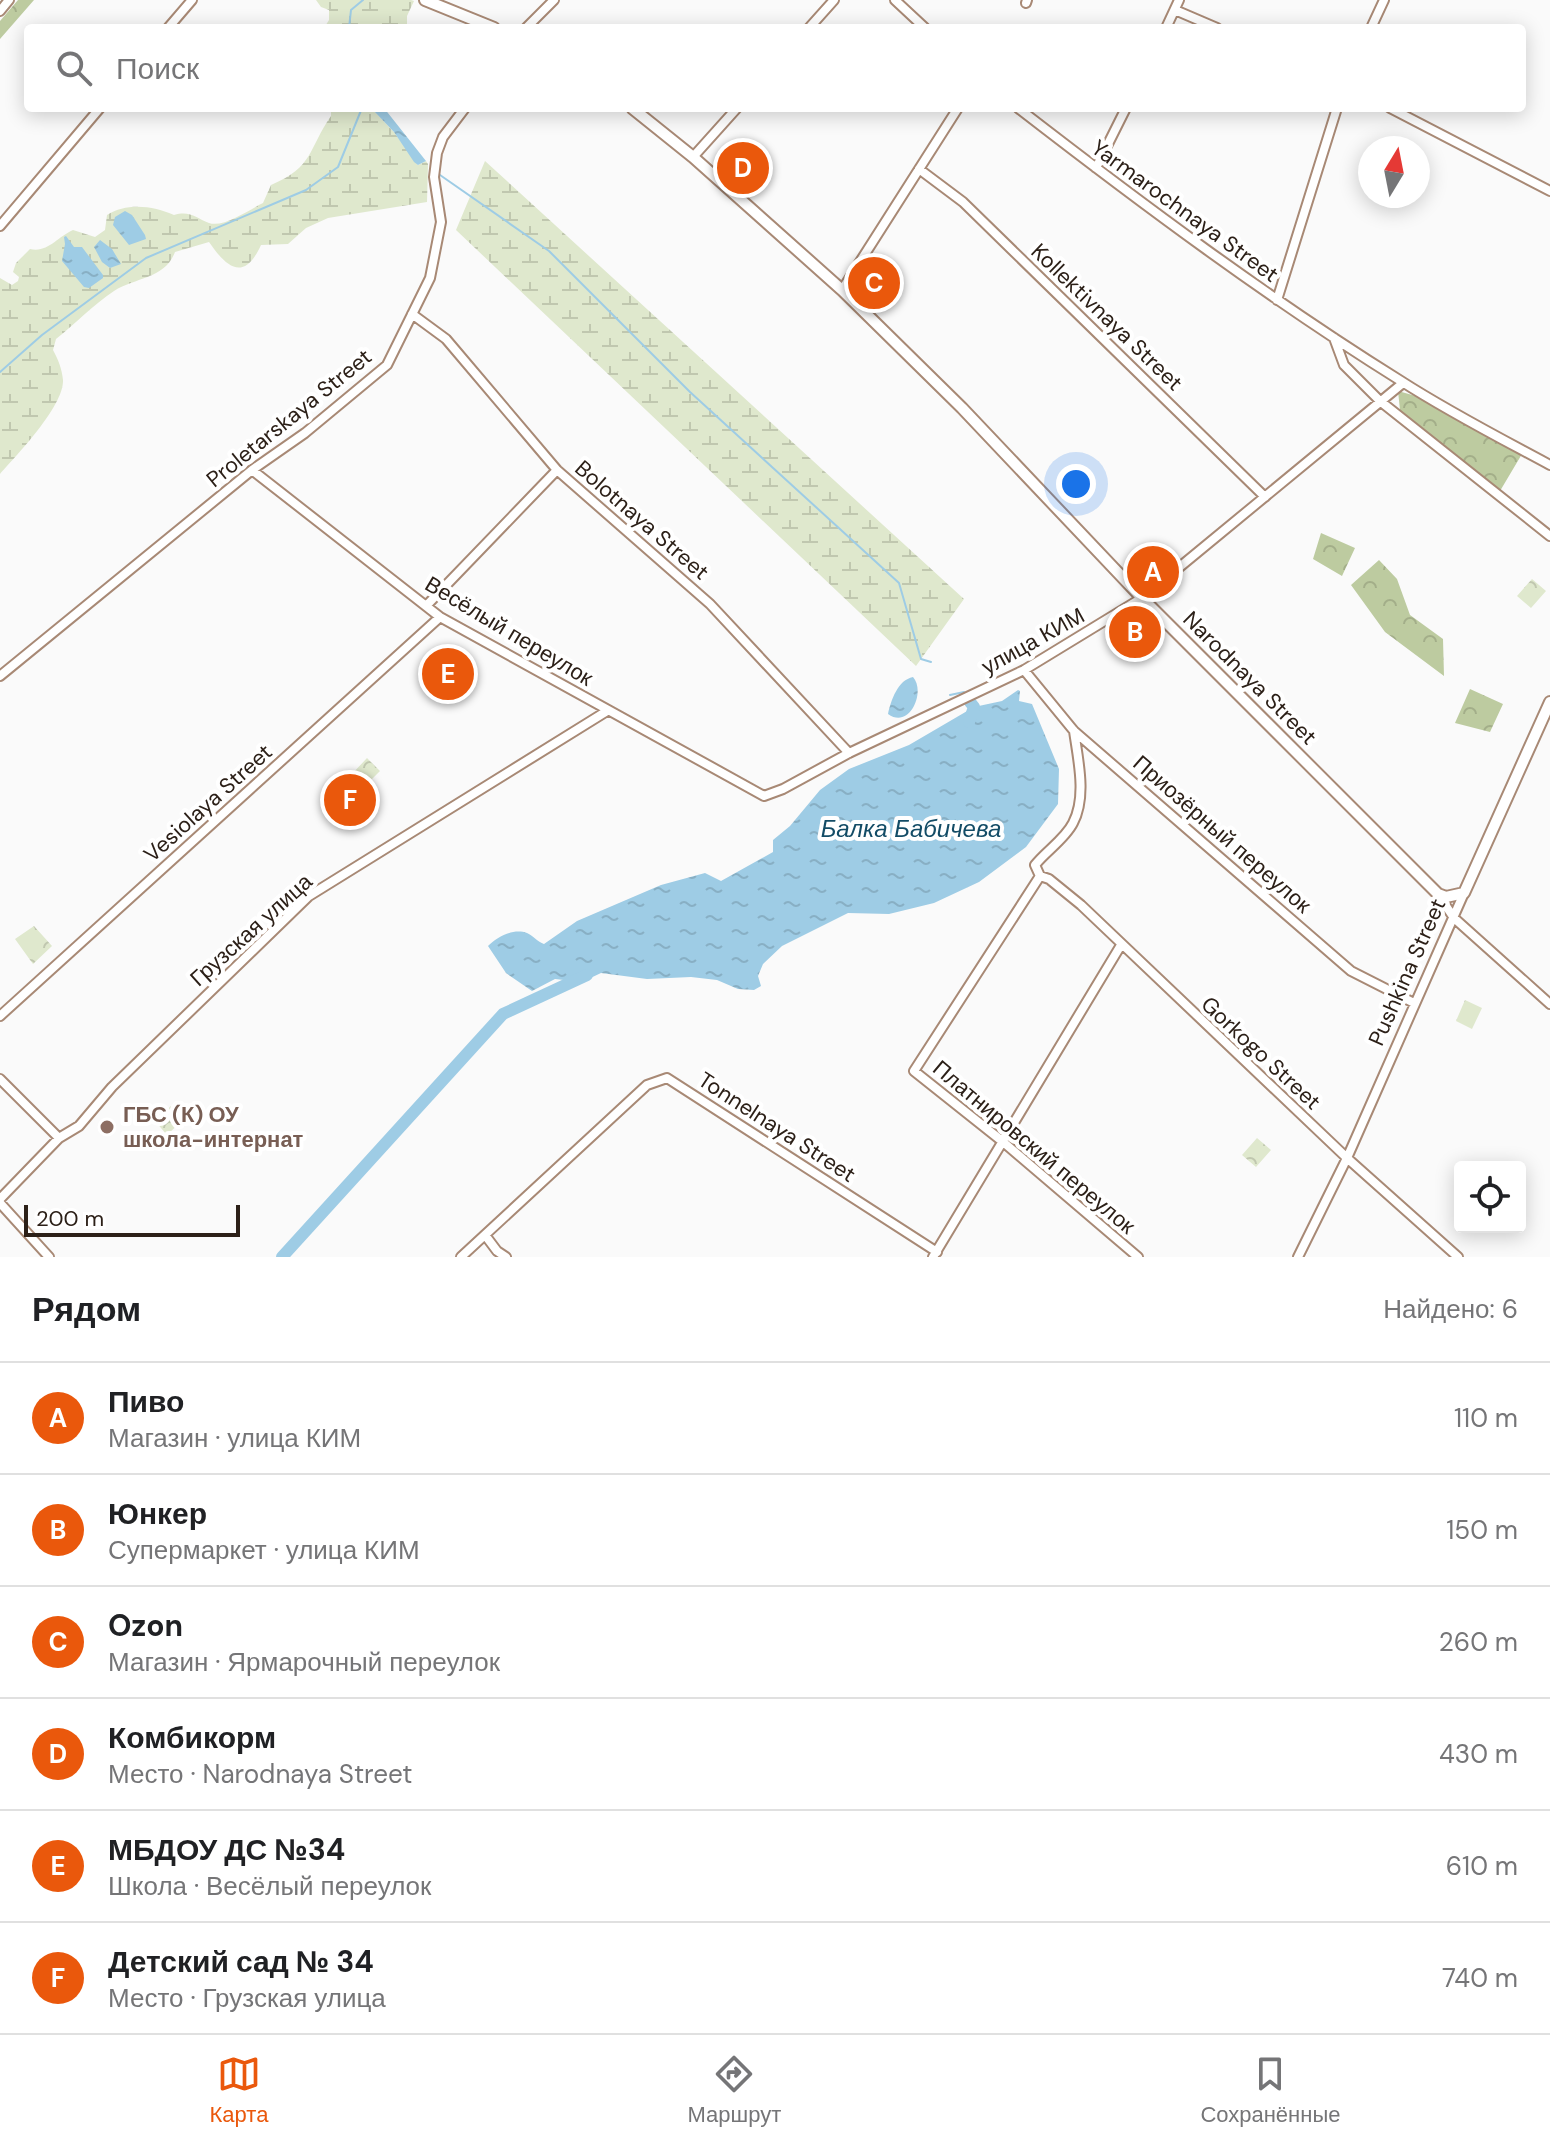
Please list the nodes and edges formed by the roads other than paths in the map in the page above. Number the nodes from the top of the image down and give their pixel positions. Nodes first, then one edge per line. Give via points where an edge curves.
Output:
1 (9, 0) edge
2 (192, 0) edge
3 (425, 0) edge
4 (554, 0) edge
5 (834, 0) edge
6 (895, 0) edge
7 (1179, 0) edge
8 (1384, 0) edge
9 (1175, 10) junction
10 (0, 11) edge
11 (171, 24) edge
12 (484, 24) edge
13 (530, 24) edge
14 (813, 24) edge
15 (921, 24) edge
16 (1168, 24) edge
17 (1208, 24) edge
18 (1373, 24) edge
19 (97, 112) edge
20 (462, 112) edge
21 (637, 112) edge
22 (733, 112) edge
23 (955, 112) edge
24 (1023, 112) edge
25 (1124, 112) edge
26 (1336, 112) edge
27 (1398, 112) edge
28 (693, 157) junction
29 (1096, 168) junction
30 (919, 169) junction
31 (1550, 191) edge
32 (0, 226) edge
33 (842, 290) junction
34 (1277, 300) junction
35 (412, 314) junction
36 (1334, 338) junction
37 (1403, 383) junction
38 (1380, 401) junction
39 (1550, 465) edge
40 (252, 470) junction
41 (557, 470) junction
42 (1265, 497) junction
43 (1550, 536) edge
44 (1142, 598) junction
45 (426, 606) junction
46 (440, 617) junction
47 (1024, 670) junction
48 (0, 676) edge
49 (1550, 702) edge
50 (607, 711) junction
51 (1074, 731) junction
52 (849, 753) junction
53 (764, 796) joint
54 (1040, 876) junction
55 (1464, 893) junction
56 (1438, 894) junction
57 (1454, 918) junction
58 (1121, 945) junction
59 (1414, 1003) junction
60 (1550, 1004) edge
61 (0, 1016) edge
62 (0, 1079) edge
63 (59, 1138) junction
64 (1002, 1141) junction
65 (1347, 1158) junction
66 (0, 1201) edge
67 (485, 1235) junction
68 (935, 1254) edge
69 (49, 1257) edge
70 (461, 1257) edge
71 (506, 1257) edge
72 (1138, 1257) edge
73 (1298, 1257) edge
74 (1458, 1257) edge

1 - 10 street
2 - 11 street
3 - 12 main road
4 - 13 street
5 - 14 street
6 - 15 street
7 - 9 street
8 - 18 street
9 - 16 street
9 - 17 street
19 - 32 street
20 - 35 street, Proletarskaya Street via 437,153 434,177 441,222 430,278
21 - 28 main road, Narodnaya Street
22 - 28 street
23 - 30 street
24 - 29 street, Yarmarochnaya Street
25 - 29 street
26 - 34 street
27 - 31 street
28 - 33 main road, Narodnaya Street
29 - 34 street, Yarmarochnaya Street
30 - 33 street
30 - 42 street, Kollektivnaya Street via 963,202
33 - 44 main road, Narodnaya Street
34 - 36 street, Yarmarochnaya Street
35 - 40 street, Proletarskaya Street via 387,365
35 - 41 street, Bolotnaya Street via 446,339
36 - 37 street, Yarmarochnaya Street
36 - 38 street, Yarmarochnaya Street via 1344,365
37 - 38 street, улица КИМ
37 - 39 street, Yarmarochnaya Street
38 - 42 street, улица КИМ
38 - 43 street, Yarmarochnaya Street
40 - 45 street, Весёлый переулок
40 - 48 street, Proletarskaya Street
41 - 45 street
41 - 52 street, Bolotnaya Street via 710,604
42 - 44 street, улица КИМ
44 - 47 street, улица КИМ
44 - 56 main road, Narodnaya Street
45 - 46 street, Весёлый переулок
46 - 50 street, Весёлый переулок
46 - 61 street, Vesiolaya Street
47 - 51 street, Приозёрный переулок
47 - 52 street, улица КИМ
49 - 55 main road, Pushkina Street
50 - 53 street, Весёлый переулок
50 - 63 street, Грузская улица via 309,896 112,1087 79,1126
51 - 54 street, Платнировский переулок via 1080,805 1072,826 1035,865
51 - 59 street, Приозёрный переулок via 1351,971
52 - 53 street, улица КИМ
54 - 58 street, Gorkogo Street via 1081,905
54 - 64 street, Платнировский переулок via 914,1071
55 - 56 main road
55 - 57 street, Pushkina Street
56 - 57 street
57 - 59 street, Pushkina Street
57 - 60 street
58 - 64 street
58 - 65 street, Gorkogo Street
59 - 65 street, Pushkina Street
62 - 63 street
63 - 66 street, Грузская улица
64 - 68 street
64 - 72 street, Платнировский переулок
65 - 73 street, Pushkina Street
65 - 74 street, Gorkogo Street
66 - 69 street
67 - 68 street, Tonnelnaya Street via 647,1085 667,1078
67 - 70 street, Tonnelnaya Street
67 - 71 street

